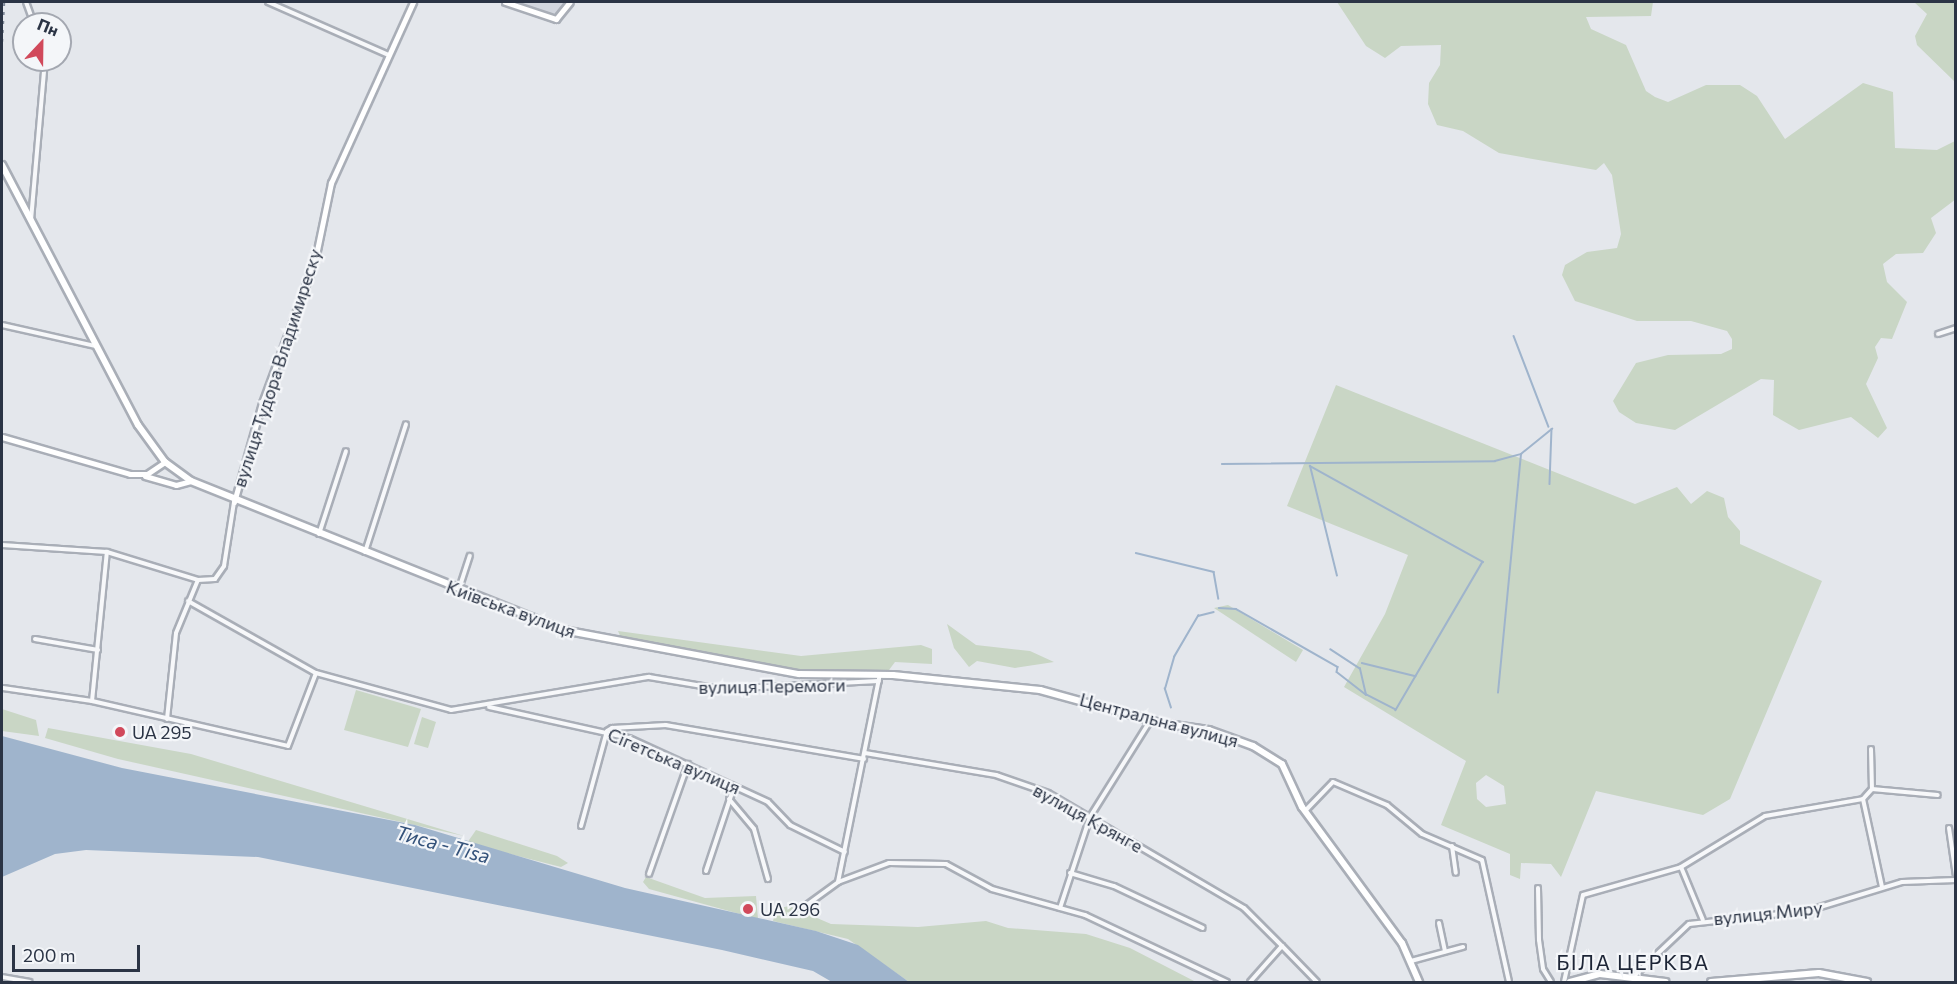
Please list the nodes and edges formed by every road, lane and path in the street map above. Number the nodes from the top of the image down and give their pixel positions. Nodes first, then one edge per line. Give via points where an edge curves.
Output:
1 (268, 2) edge
2 (413, 2) edge
3 (505, 2) edge
4 (570, 2) edge
5 (389, 55) junction
6 (44, 72) edge
7 (2, 165) edge
8 (30, 220) junction
9 (2, 325) edge
10 (1956, 328) edge
11 (1938, 334) dead end
12 (95, 346) junction
13 (406, 424) dead end
14 (2, 437) edge
15 (346, 452) dead end
16 (165, 462) junction
17 (140, 475) junction
18 (191, 481) junction
19 (234, 502) junction
20 (319, 535) junction
21 (2, 545) edge
22 (106, 552) junction
23 (365, 553) junction
24 (470, 556) dead end
25 (198, 580) junction
26 (459, 590) junction
27 (188, 602) junction
28 (35, 639) dead end
29 (98, 650) junction
30 (316, 673) junction
31 (880, 678) junction
32 (3, 688) edge
33 (92, 701) junction
34 (489, 707) junction
35 (167, 719) junction
36 (1150, 721) junction
37 (607, 731) junction
38 (1870, 749) dead end
39 (865, 753) junction
40 (864, 759) junction
41 (688, 764) junction
42 (1872, 789) junction
43 (733, 790) junction
44 (1938, 795) dead end
45 (729, 799) junction
46 (1863, 799) junction
47 (1305, 811) junction
48 (1090, 817) junction
49 (581, 826) dead end
50 (1948, 828) dead end
51 (1452, 846) junction
52 (845, 852) junction
53 (1681, 867) junction
54 (706, 870) dead end
55 (1070, 873) junction
56 (1456, 873) dead end
57 (649, 874) dead end
58 (1956, 878) edge
59 (768, 879) dead end
60 (838, 882) junction
61 (1882, 887) junction
62 (1538, 888) dead end
63 (807, 904) dead end
64 (1060, 908) junction
65 (1703, 920) junction
66 (1439, 922) dead end
67 (1203, 928) dead end
68 (1282, 946) junction
69 (1463, 947) dead end
70 (1445, 951) junction
71 (1411, 961) junction
72 (1626, 975) junction
73 (1634, 976) junction
74 (2, 977) edge
75 (30, 982) edge
76 (1227, 982) edge
77 (1250, 982) edge
78 (1317, 982) edge
79 (1419, 982) edge
80 (1509, 982) edge
81 (1551, 982) edge
82 (1564, 982) edge
83 (1570, 982) edge
84 (1623, 982) edge
85 (1666, 982) edge
86 (1711, 982) edge
87 (1867, 982) edge

1 - 5 street
2 - 5 street, вулиця Тудора Владимиреску
3 - 4 street via 556,19
5 - 19 street, вулиця Тудора Владимиреску via 331,183 315,260 262,403
6 - 8 street
7 - 8 main road, Київська вулиця
8 - 12 main road, Київська вулиця
9 - 12 street
10 - 11 street
12 - 16 main road, Київська вулиця via 138,425
13 - 23 street
14 - 17 street
15 - 20 street
16 - 17 street
16 - 18 main road, Київська вулиця
17 - 18 street via 176,485
18 - 19 main road, Київська вулиця
19 - 20 main road, Київська вулиця
19 - 25 street via 224,566 214,579
20 - 23 main road, Київська вулиця
21 - 22 street
22 - 25 street
22 - 29 street
23 - 26 main road, Київська вулиця
24 - 26 street
25 - 27 street
26 - 31 main road, Київська вулиця via 563,630 614,642 800,674
27 - 30 street
27 - 35 street via 176,633
28 - 29 street
29 - 33 street
30 - 34 street via 439,709
30 - 35 street via 288,746
31 - 34 street, вулиця Перемоги via 720,689 649,677
31 - 36 main road, Центральна вулиця via 1040,690
31 - 39 street
32 - 33 street
33 - 35 street
34 - 37 street, Сігетська вулиця
36 - 47 main road, Центральна вулиця via 1209,730 1269,753 1282,764
36 - 48 street
37 - 40 street via 666,726
37 - 41 street, Сігетська вулиця
37 - 49 street
38 - 42 street
39 - 40 street
39 - 48 street, вулиця Крянге via 1021,782
40 - 52 street
41 - 43 street, Сігетська вулиця
41 - 57 street
42 - 44 street
42 - 46 street
43 - 45 street
43 - 52 street, Сігетська вулиця via 768,802 790,825
45 - 54 street
45 - 59 street via 754,829
46 - 53 street via 1765,816
46 - 61 street
47 - 51 street via 1333,782 1387,805 1422,834
47 - 71 main road, Центральна вулиця
48 - 55 street
48 - 68 street, вулиця Крянге via 1244,908
50 - 58 street
51 - 56 street
51 - 80 street via 1482,860
52 - 60 street
53 - 65 street
53 - 82 street via 1583,895
55 - 64 street
55 - 67 street via 1114,886
58 - 61 street, вулиця Миру
60 - 63 street
60 - 64 street via 889,863 946,864 992,889
61 - 65 street, вулиця Миру via 1807,912
62 - 81 street via 1540,951
64 - 76 street
65 - 73 street, вулиця Миру via 1682,928
66 - 70 street
68 - 77 street
68 - 78 street, вулиця Крянге
69 - 70 street
70 - 71 street
71 - 79 main road, Центральна вулиця
72 - 73 main road
72 - 83 main road via 1600,974
72 - 84 street
73 - 85 main road
74 - 75 street
86 - 87 main road via 1819,973

